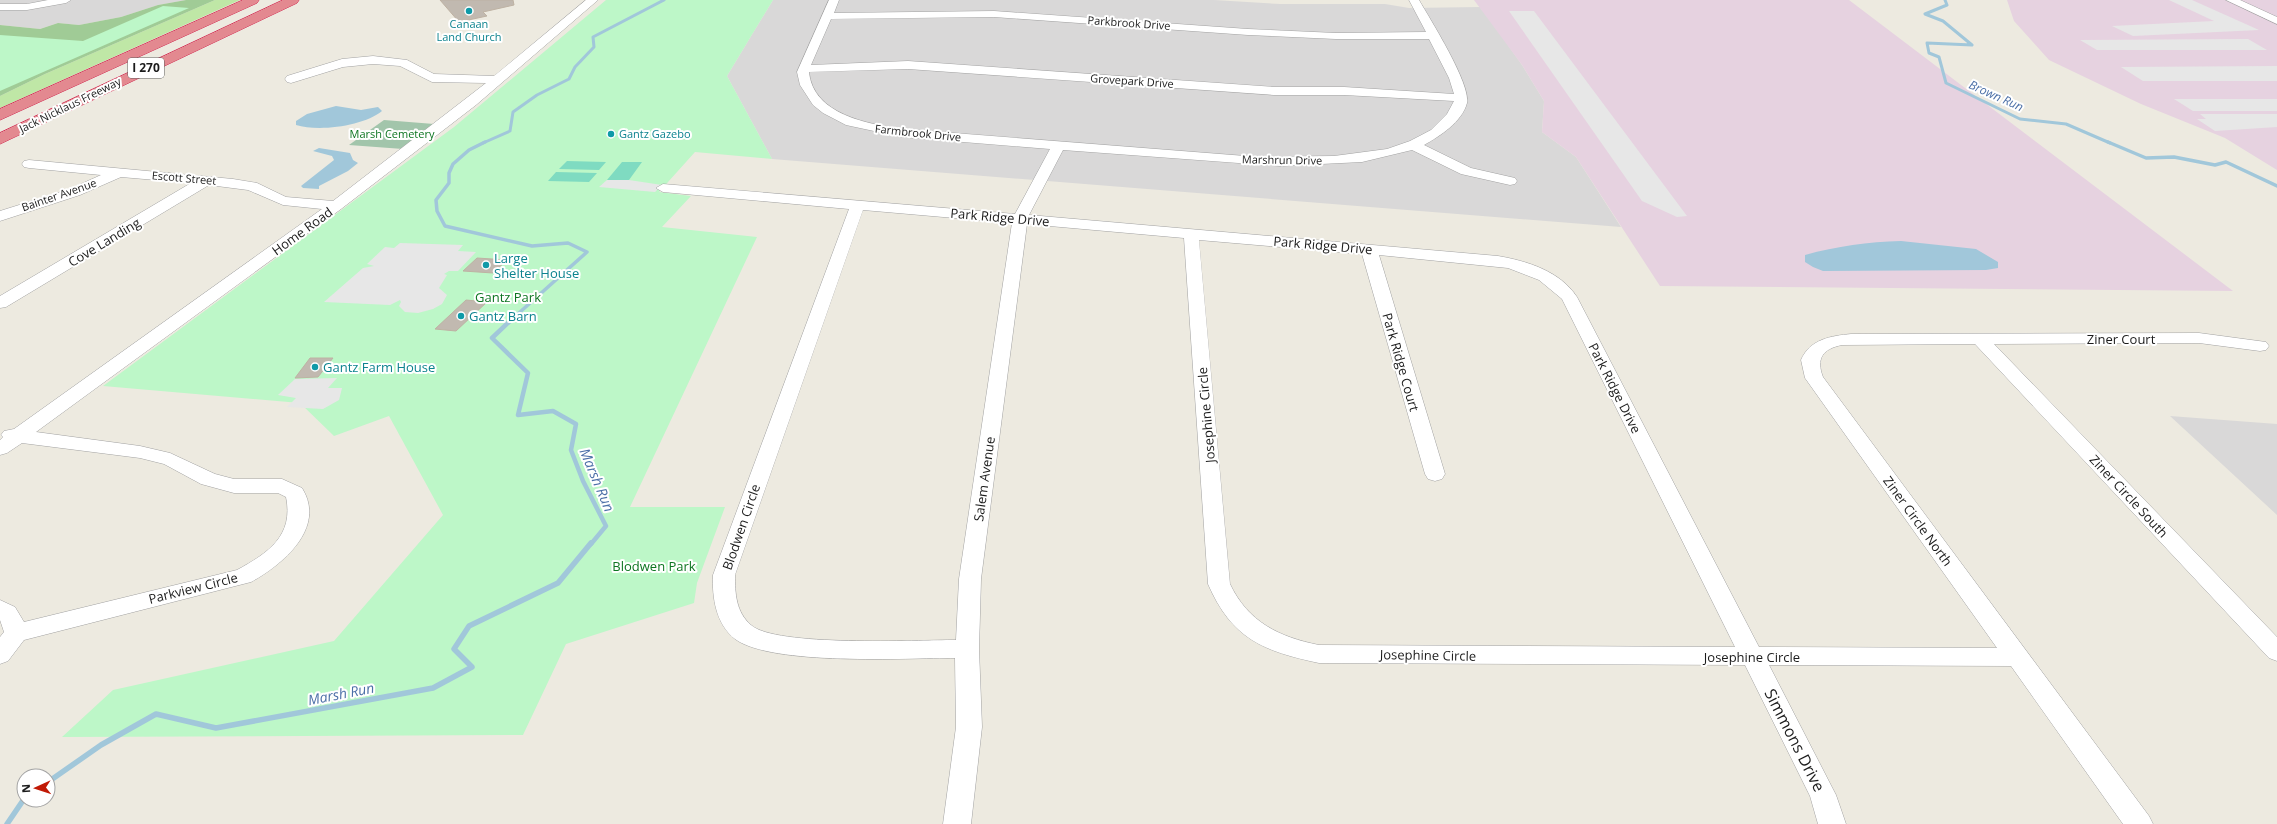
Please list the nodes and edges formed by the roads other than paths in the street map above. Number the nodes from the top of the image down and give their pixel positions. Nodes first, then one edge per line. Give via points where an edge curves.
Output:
1 (63, 0) edge
2 (253, 0) edge
3 (293, 0) edge
4 (593, 0) edge
5 (834, 0) edge
6 (1414, 0) edge
7 (2231, 0) edge
8 (0, 7) edge
9 (827, 16) junction
10 (2277, 21) edge
11 (1432, 35) junction
12 (803, 69) junction
13 (291, 80) dead end
14 (498, 80) junction
15 (1461, 98) junction
16 (0, 115) edge
17 (0, 139) edge
18 (1059, 144) junction
19 (1413, 145) junction
20 (1091, 147) joint
21 (29, 164) dead end
22 (118, 172) junction
23 (207, 180) junction
24 (1510, 181) dead end
25 (663, 188) dead end
26 (336, 206) junction
27 (857, 206) junction
28 (0, 216) edge
29 (1020, 219) junction
30 (1191, 234) junction
31 (1369, 249) junction
32 (0, 303) edge
33 (1980, 339) junction
34 (2260, 346) dead end
35 (9, 435) edge
36 (0, 448) edge
37 (1435, 474) dead end
38 (0, 608) edge
39 (16, 633) junction
40 (967, 649) junction
41 (2277, 652) edge
42 (0, 655) edge
43 (1752, 658) junction
44 (2017, 658) junction
45 (956, 824) edge
46 (1832, 824) edge
47 (2139, 824) edge

1 - 8 street via 27,7
2 - 16 highway, Jack Nicklaus Freeway / I 270
3 - 17 highway, Jack Nicklaus Freeway / I 270
4 - 14 street, Home Road
5 - 9 street
6 - 11 street
7 - 10 street
9 - 11 street, Parkbrook Drive via 1000,15 1248,32 1336,36
9 - 12 street
11 - 15 street via 1455,78
12 - 15 street, Grovepark Drive via 908,65 1274,91 1344,91
12 - 18 street, Farmbrook Drive via 802,77 816,101 836,117 865,127 902,133
13 - 14 street via 342,63 374,60 403,63 432,78
14 - 26 street, Home Road
15 - 19 street, Marshrun Drive via 1459,107 1448,122
18 - 20 street, Farmbrook Drive
18 - 29 street, Salem Avenue
19 - 20 street, Marshrun Drive via 1363,158 1315,162 1258,161
19 - 24 street via 1466,171
21 - 22 street, Escott Street
22 - 23 street, Escott Street
22 - 28 street, Bainter Avenue via 75,192
23 - 26 street, Escott Street via 252,186 298,204
23 - 32 street, Cove Landing
25 - 27 street, Park Ridge Drive
26 - 35 street, Home Road
27 - 29 street, Park Ridge Drive
27 - 40 street, Blodwen Circle via 724,575 727,611 745,634 774,645 821,648
29 - 30 street, Park Ridge Drive
29 - 40 street, Salem Avenue via 970,579
30 - 31 street, Park Ridge Drive
30 - 43 street, Josephine Circle via 1219,584 1236,616 1253,631 1272,642 1295,650 1319,654
31 - 37 street, Park Ridge Court
31 - 43 street, Park Ridge Drive via 1511,263 1536,271 1560,287 1569,297
33 - 34 street, Ziner Court via 2199,338
33 - 41 street, Ziner Circle South
33 - 44 street, Ziner Circle North via 1839,340 1814,351 1809,359 1809,368
35 - 36 street, Home Road
35 - 39 street, Parkview Circle via 140,452 170,459 208,479 234,486 282,486 295,493 299,505 298,521 290,542 266,564 243,576
38 - 39 street via 10,616
39 - 42 street
40 - 45 street, Salem Avenue via 969,727
43 - 44 street, Josephine Circle
43 - 46 street, Simmons Drive via 1823,795
44 - 47 street, Ziner Circle North

